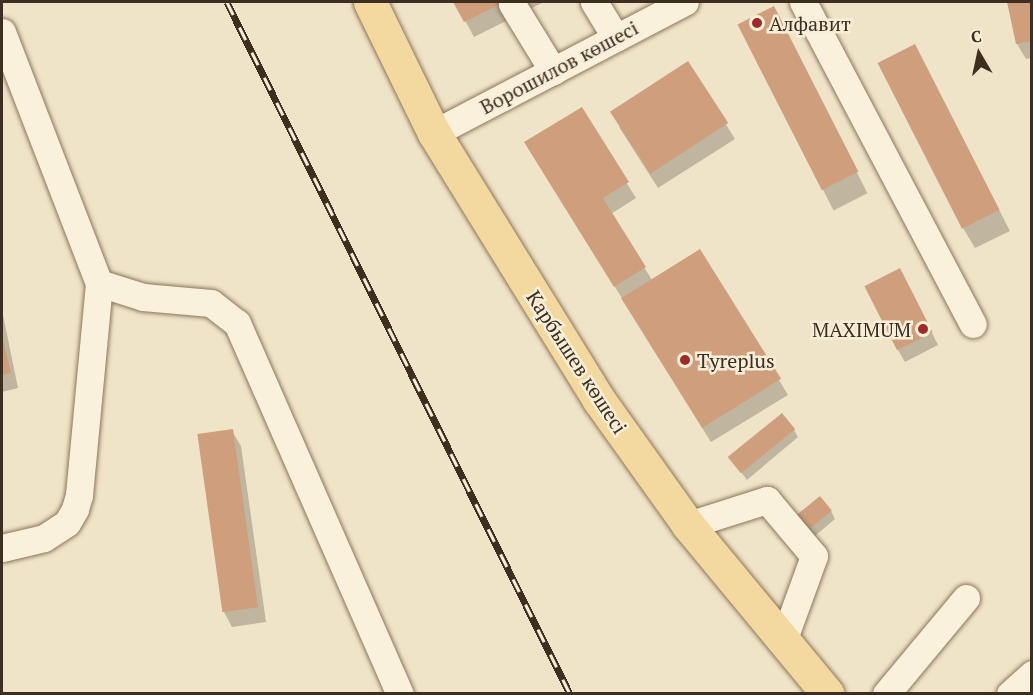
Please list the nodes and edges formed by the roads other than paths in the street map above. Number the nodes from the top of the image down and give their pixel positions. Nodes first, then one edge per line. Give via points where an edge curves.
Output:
1 (370, 2) edge
2 (594, 2) edge
3 (685, 2) edge
4 (803, 2) edge
5 (512, 4) dead end
6 (2, 32) edge
7 (616, 38) junction
8 (553, 71) junction
9 (434, 133) junction
10 (99, 283) junction
11 (973, 324) dead end
12 (688, 525) junction
13 (2, 548) edge
14 (966, 598) dead end
15 (783, 641) junction
16 (1032, 674) edge
17 (400, 693) edge
18 (828, 693) edge
19 (886, 693) edge
20 (1010, 693) edge

1 - 9 main road, Карбышев көшесі
2 - 7 street
3 - 7 street, Ворошилов көшесі
4 - 11 street
5 - 8 street
6 - 10 street
7 - 8 street, Ворошилов көшесі
8 - 9 street, Ворошилов көшесі
9 - 12 main road, Карбышев көшесі via 599,400
10 - 13 street via 75,509 67,523 44,538
10 - 17 street via 143,297 211,303 237,323
12 - 15 main road, Карбышев көшесі
12 - 15 street via 767,500 814,556
14 - 19 street
15 - 18 main road, Карбышев көшесі
16 - 20 street

